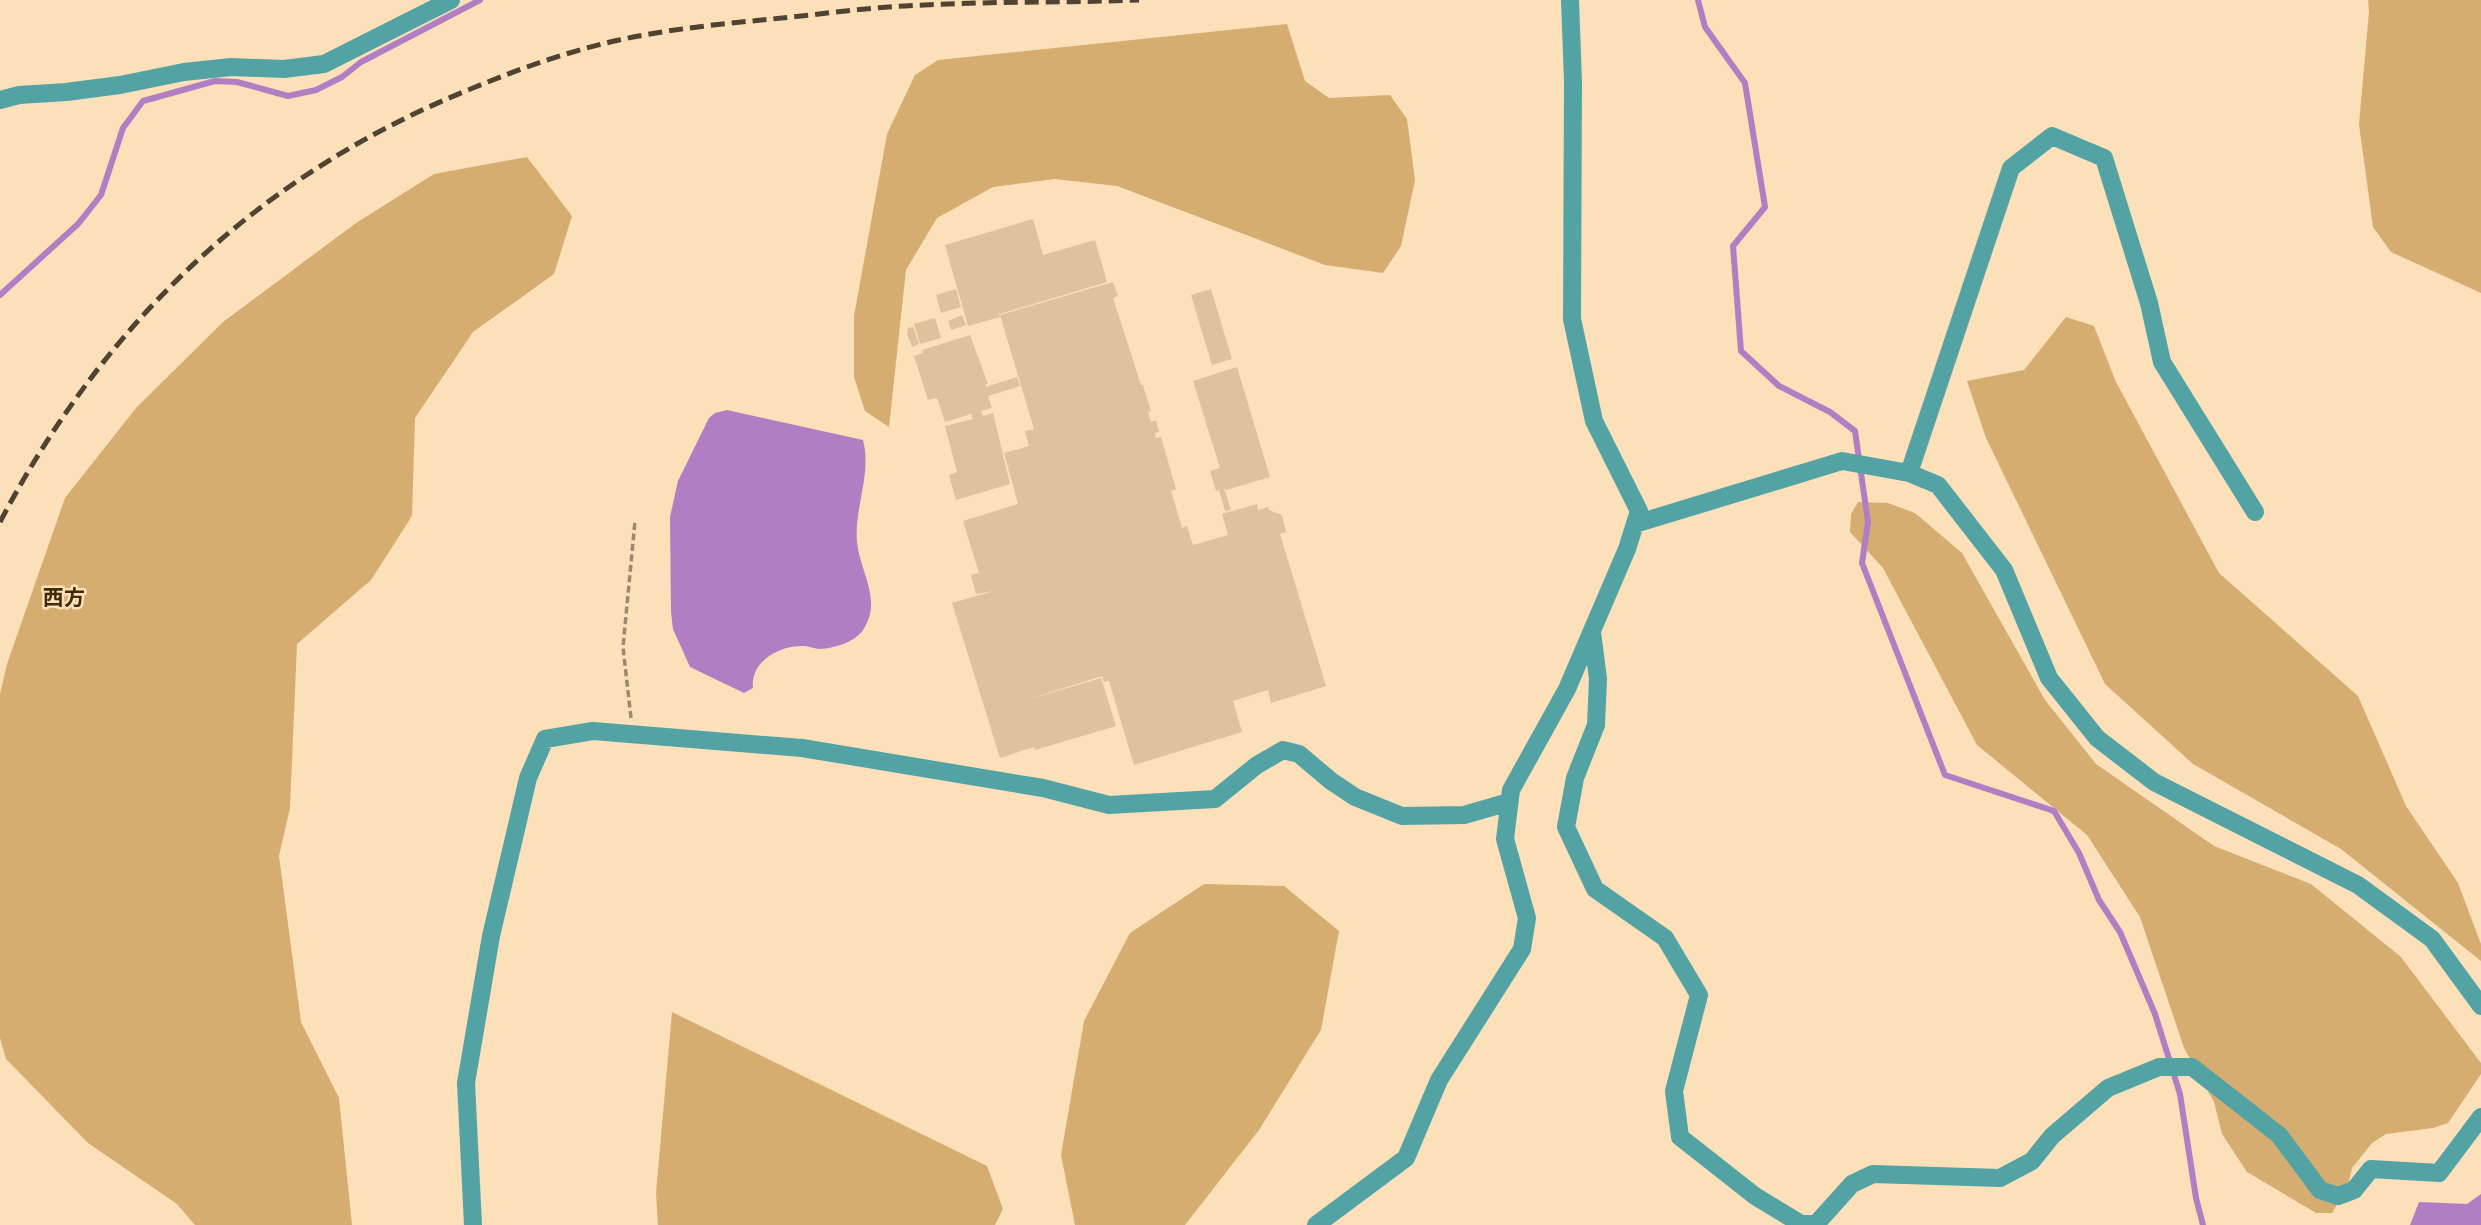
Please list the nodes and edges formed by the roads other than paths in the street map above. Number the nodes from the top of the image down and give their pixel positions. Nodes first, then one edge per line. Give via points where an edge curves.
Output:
1 (451, 0) edge
2 (1570, 0) edge
3 (0, 100) edge
4 (1909, 473) junction
5 (2255, 512) dead end
6 (1635, 524) junction
7 (1592, 632) junction
8 (1509, 802) junction
9 (2481, 1006) edge
10 (2481, 1117) edge
11 (473, 1225) edge
12 (1316, 1225) edge

1 - 3 street via 324,64 184,72
2 - 6 street via 1572,319 1594,421 1639,511
4 - 5 street via 2011,168 2052,136 2104,158 2149,303 2162,362
4 - 6 street via 1842,461
4 - 9 street via 1938,485 2004,570 2049,678 2097,738 2154,782 2357,885 2432,939
6 - 7 street
7 - 8 street
7 - 10 street via 1598,679 1596,725 1575,778 1566,827 1595,889 1665,938 1699,995 1674,1090 1680,1137 1755,1196 1801,1224 1816,1224 1852,1184 1873,1174 2000,1178 2032,1161 2052,1136 2108,1088 2158,1067 2192,1067 2279,1135 2320,1190 2338,1196 2354,1190 2371,1169 2439,1173
8 - 11 street via 1464,815 1402,816 1354,797 1299,754 1283,750 1215,799 1109,805 1043,788 802,748 593,731 545,738 528,778 491,936 466,1083
8 - 12 street via 1506,839 1527,918 1522,950 1439,1080 1406,1157

